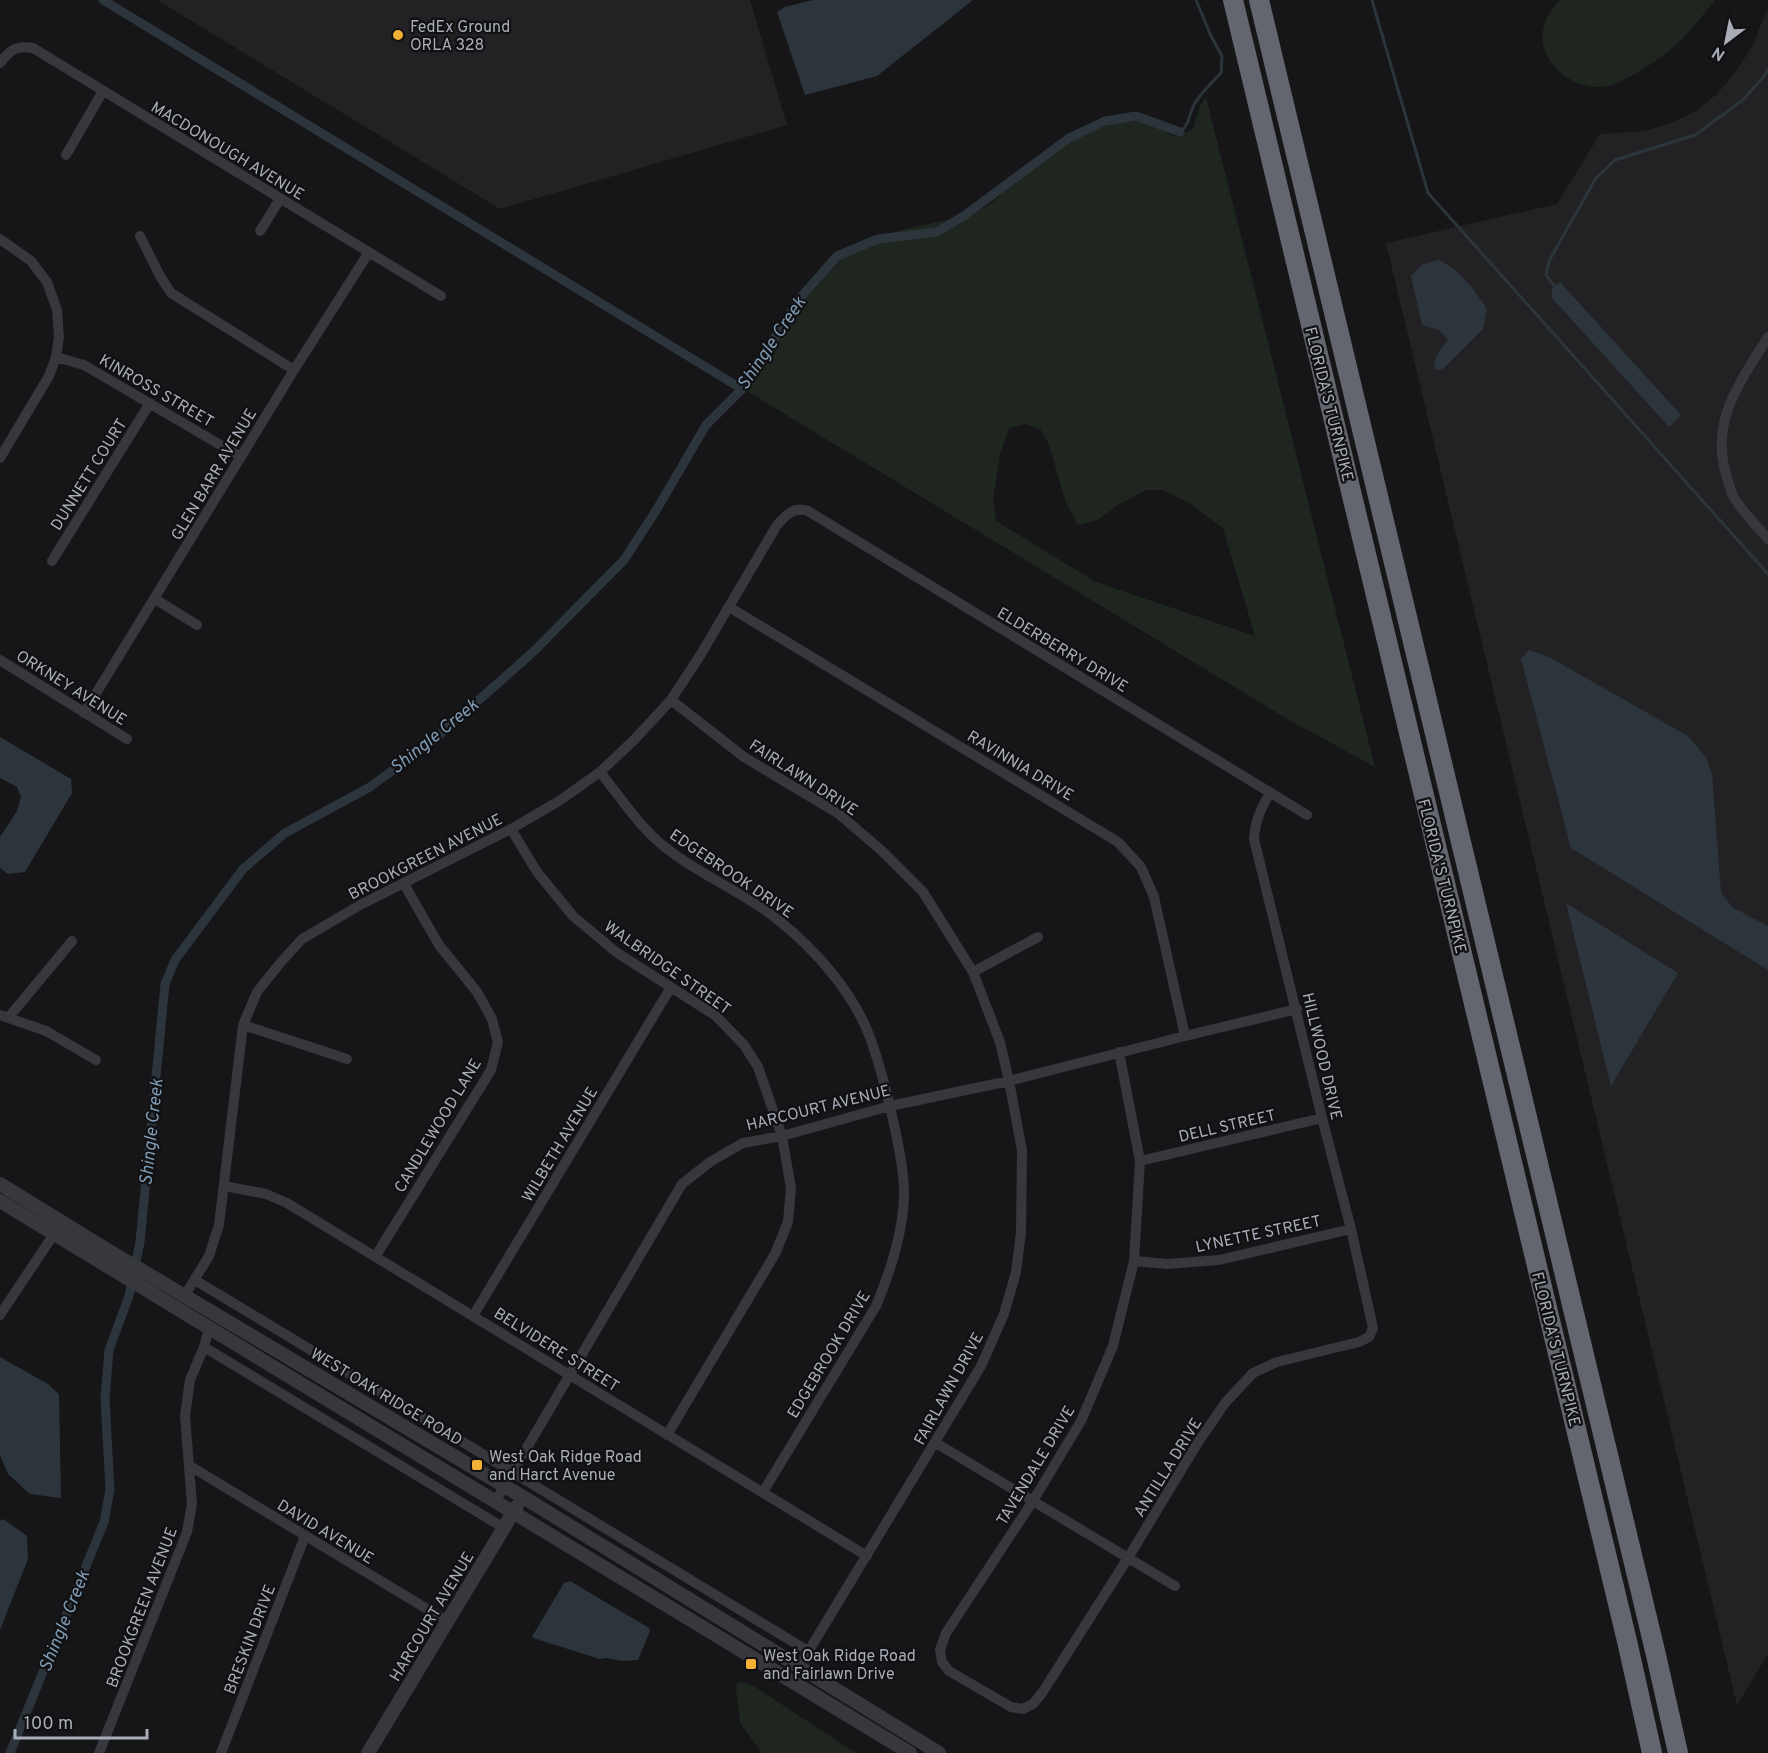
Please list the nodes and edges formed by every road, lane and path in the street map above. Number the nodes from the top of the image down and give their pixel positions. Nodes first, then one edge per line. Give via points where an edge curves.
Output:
1 (1233, 0) edge
2 (1258, 0) edge
3 (1, 62) edge
4 (103, 91) junction
5 (66, 155) dead end
6 (280, 199) junction
7 (260, 231) dead end
8 (140, 236) dead end
9 (0, 238) edge
10 (369, 252) junction
11 (441, 296) dead end
12 (1768, 337) edge
13 (56, 357) junction
14 (294, 370) junction
15 (150, 403) junction
16 (241, 457) junction
17 (0, 458) edge
18 (802, 509) joint
19 (1768, 539) edge
20 (52, 561) dead end
21 (155, 599) junction
22 (729, 607) junction
23 (197, 625) dead end
24 (0, 660) edge
25 (670, 700) junction
26 (84, 713) junction
27 (128, 739) dead end
28 (600, 772) junction
29 (1270, 793) junction
30 (1307, 815) dead end
31 (511, 829) junction
32 (404, 884) junction
33 (1038, 937) dead end
34 (72, 942) dead end
35 (973, 972) junction
36 (671, 987) junction
37 (1297, 1010) junction
38 (4, 1016) edge
39 (243, 1025) junction
40 (1185, 1036) junction
41 (1119, 1052) junction
42 (96, 1059) dead end
43 (347, 1059) dead end
44 (1009, 1081) junction
45 (890, 1106) junction
46 (1322, 1118) junction
47 (782, 1136) junction
48 (1140, 1161) junction
49 (0, 1184) edge
50 (224, 1186) junction
51 (0, 1201) edge
52 (1351, 1229) junction
53 (54, 1234) junction
54 (375, 1257) junction
55 (1134, 1262) junction
56 (125, 1278) junction
57 (195, 1280) junction
58 (185, 1295) junction
59 (0, 1315) edge
60 (473, 1316) junction
61 (209, 1328) junction
62 (1373, 1328) joint
63 (204, 1347) junction
64 (570, 1375) junction
65 (323, 1377) junction
66 (668, 1435) junction
67 (936, 1443) junction
68 (190, 1466) junction
69 (512, 1472) junction
70 (504, 1485) junction
71 (763, 1492) junction
72 (523, 1497) junction
73 (1033, 1501) junction
74 (495, 1502) junction
75 (513, 1513) junction
76 (504, 1528) junction
77 (305, 1536) junction
78 (867, 1556) junction
79 (1128, 1558) junction
80 (1175, 1586) dead end
81 (447, 1621) junction
82 (697, 1623) junction
83 (808, 1651) junction
84 (800, 1667) junction
85 (1042, 1693) joint
86 (99, 1753) edge
87 (221, 1753) edge
88 (368, 1753) edge
89 (910, 1753) edge
90 (939, 1753) edge
91 (1652, 1753) edge
92 (1678, 1753) edge

1 - 91 highway, FLORIDA'S TURNPIKE
2 - 92 highway, FLORIDA'S TURNPIKE
3 - 4 street, MACDONOUGH AVENUE via 10,51 22,46 33,48
4 - 5 street
4 - 6 street, MACDONOUGH AVENUE
6 - 7 street
6 - 10 street, MACDONOUGH AVENUE
8 - 14 street via 171,293
9 - 13 street via 31,261 47,282 57,310
10 - 11 street, MACDONOUGH AVENUE
10 - 14 street, GLEN BARR AVENUE
12 - 19 street via 1734,392 1724,419 1721,445 1732,494
13 - 15 street, KINROSS STREET via 84,365
13 - 17 street via 49,376
14 - 16 street, GLEN BARR AVENUE
15 - 16 street, KINROSS STREET
15 - 20 street, DUNNETT COURT
16 - 21 street, GLEN BARR AVENUE
18 - 22 street, BROOKGREEN AVENUE via 794,509 777,525
18 - 29 street, ELDERBERRY DRIVE
21 - 23 street
21 - 26 street, GLEN BARR AVENUE
22 - 25 street, BROOKGREEN AVENUE
22 - 40 street, RAVINNIA DRIVE via 1118,842 1141,867 1154,897
24 - 26 street, ORKNEY AVENUE
25 - 28 street, BROOKGREEN AVENUE
25 - 35 street, FAIRLAWN DRIVE via 744,757 839,814 882,851 923,892
26 - 27 street, ORKNEY AVENUE
28 - 31 street, BROOKGREEN AVENUE
28 - 45 street, EDGEBROOK DRIVE via 647,831 666,848 777,919 816,955 847,993 859,1015 871,1040
29 - 30 street, ELDERBERRY DRIVE
29 - 37 street, HILLWOOD DRIVE via 1255,823 1254,839
31 - 32 street, BROOKGREEN AVENUE
31 - 36 street, WALBRIDGE STREET via 537,872 573,916 616,952
32 - 39 street, BROOKGREEN AVENUE via 302,939 257,992
32 - 54 street, CANDLEWOOD LANE via 439,945 477,992 492,1019 498,1042 491,1070
33 - 35 street
34 - 38 street
35 - 44 street, FAIRLAWN DRIVE via 1000,1042
36 - 47 street, WALBRIDGE STREET via 716,1016 744,1045 758,1067
36 - 60 street, WILBETH AVENUE
37 - 40 street, HARCOURT AVENUE
37 - 46 street, HILLWOOD DRIVE
38 - 42 street via 46,1031
39 - 43 street
39 - 50 street, BROOKGREEN AVENUE
40 - 41 street, HARCOURT AVENUE
41 - 44 street, HARCOURT AVENUE
41 - 48 street, TAVENDALE DRIVE
44 - 45 street, HARCOURT AVENUE
44 - 67 street, FAIRLAWN DRIVE via 1022,1150 1021,1233 1016,1272 1004,1314 981,1366
45 - 47 street, HARCOURT AVENUE
45 - 71 street, EDGEBROOK DRIVE via 904,1191 899,1236 889,1274 876,1306
46 - 48 street, DELL STREET
46 - 52 street, HILLWOOD DRIVE
47 - 64 street, HARCOURT AVENUE via 743,1143 682,1184
47 - 66 street, WALBRIDGE STREET via 791,1188 788,1222 775,1254
48 - 55 street, TAVENDALE DRIVE
49 - 58 street, WEST OAK RIDGE ROAD
50 - 54 street, BELVIDERE STREET via 266,1194 287,1203
50 - 57 street, BROOKGREEN AVENUE via 219,1225 209,1256
51 - 53 street, WEST OAK RIDGE ROAD
52 - 55 street, LYNETTE STREET via 1219,1260
52 - 62 street, HILLWOOD DRIVE
53 - 56 street, WEST OAK RIDGE ROAD
53 - 59 street
54 - 60 street, BELVIDERE STREET
55 - 73 street, TAVENDALE DRIVE via 1113,1346 1081,1421
56 - 58 street via 139,1277 180,1301
56 - 61 street, WEST OAK RIDGE ROAD
57 - 58 street, BROOKGREEN AVENUE
57 - 69 street
58 - 65 street, WEST OAK RIDGE ROAD
60 - 64 street, BELVIDERE STREET
61 - 63 street, BROOKGREEN AVENUE
61 - 65 street via 217,1324 300,1375
61 - 74 street, WEST OAK RIDGE ROAD
62 - 79 street, ANTILLA DRIVE via 1369,1337 1359,1342 1277,1362 1253,1373 1225,1403 1197,1444
63 - 68 street, BROOKGREEN AVENUE via 190,1380 186,1407
63 - 76 street
64 - 66 street, BELVIDERE STREET
64 - 69 street, HARCOURT AVENUE
65 - 70 street, WEST OAK RIDGE ROAD
66 - 71 street, BELVIDERE STREET
67 - 73 street
67 - 78 street, FAIRLAWN DRIVE
68 - 77 street, DAVID AVENUE
68 - 86 street, BROOKGREEN AVENUE via 192,1504 188,1532
69 - 70 street, HARCOURT AVENUE
69 - 83 street
70 - 72 street, WEST OAK RIDGE ROAD
70 - 74 street, HARCOURT AVENUE
71 - 78 street, BELVIDERE STREET
72 - 75 street, HARCOURT AVENUE
72 - 84 street, WEST OAK RIDGE ROAD
73 - 79 street
73 - 85 street, TAVENDALE DRIVE via 946,1633 940,1650 949,1671 1011,1707 1023,1709
74 - 75 street, WEST OAK RIDGE ROAD
75 - 76 street, HARCOURT AVENUE
75 - 82 street, WEST OAK RIDGE ROAD
76 - 81 street, HARCOURT AVENUE
77 - 81 street, DAVID AVENUE
77 - 87 street, BRESKIN DRIVE
78 - 83 street, FAIRLAWN DRIVE
79 - 80 street
79 - 85 street, ANTILLA DRIVE
81 - 88 street, HARCOURT AVENUE
82 - 84 street via 707,1622 722,1629 793,1674
82 - 89 street, WEST OAK RIDGE ROAD
83 - 84 street, FAIRLAWN DRIVE
84 - 90 street, WEST OAK RIDGE ROAD

